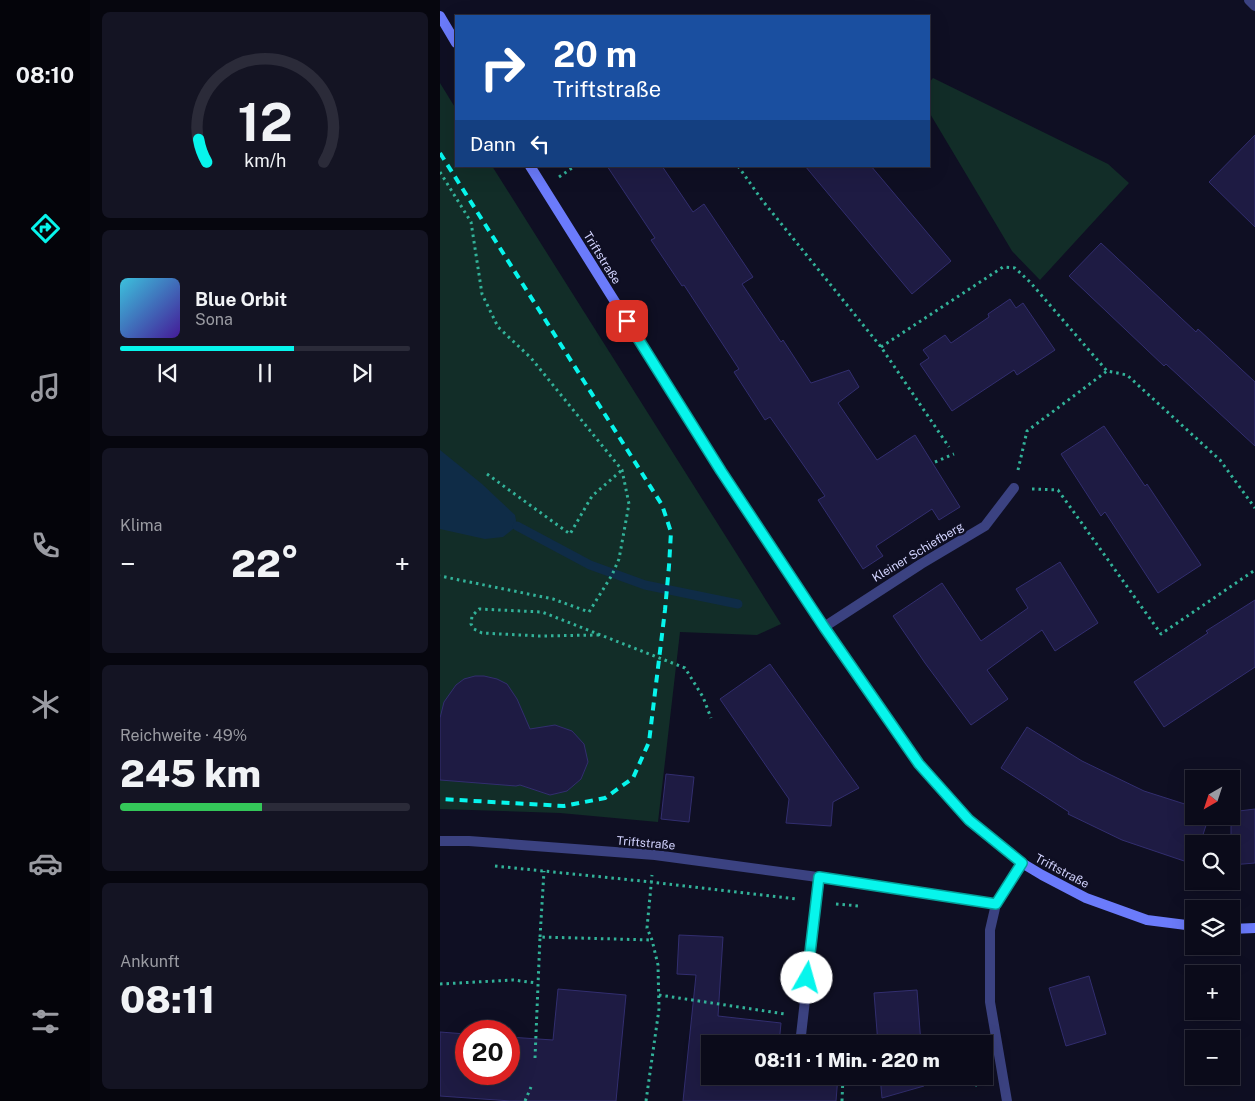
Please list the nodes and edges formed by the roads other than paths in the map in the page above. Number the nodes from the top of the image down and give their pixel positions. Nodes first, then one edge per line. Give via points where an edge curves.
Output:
1 (1249, 0) edge
2 (1255, 6) edge
3 (440, 16) edge
4 (455, 41) edge
5 (531, 167) edge
6 (1014, 488) road end
7 (824, 627) junction
8 (440, 841) edge
9 (1022, 863) junction
10 (819, 877) junction
11 (996, 904) junction
12 (1185, 925) edge
13 (1255, 928) edge
14 (1240, 929) edge
15 (801, 1035) edge
16 (1006, 1101) edge

1 - 2 street
3 - 4 street
5 - 7 street, Triftstraße via 721,471
6 - 7 street, Kleiner Schiefberg via 985,526
7 - 9 street, Triftstraße via 919,764 969,820
8 - 10 street, Triftstraße via 655,855
9 - 11 street
9 - 12 street, Triftstraße via 1086,898 1147,920
10 - 11 street, Triftstraße
10 - 15 street
11 - 16 street via 990,930 990,1002
13 - 14 street

